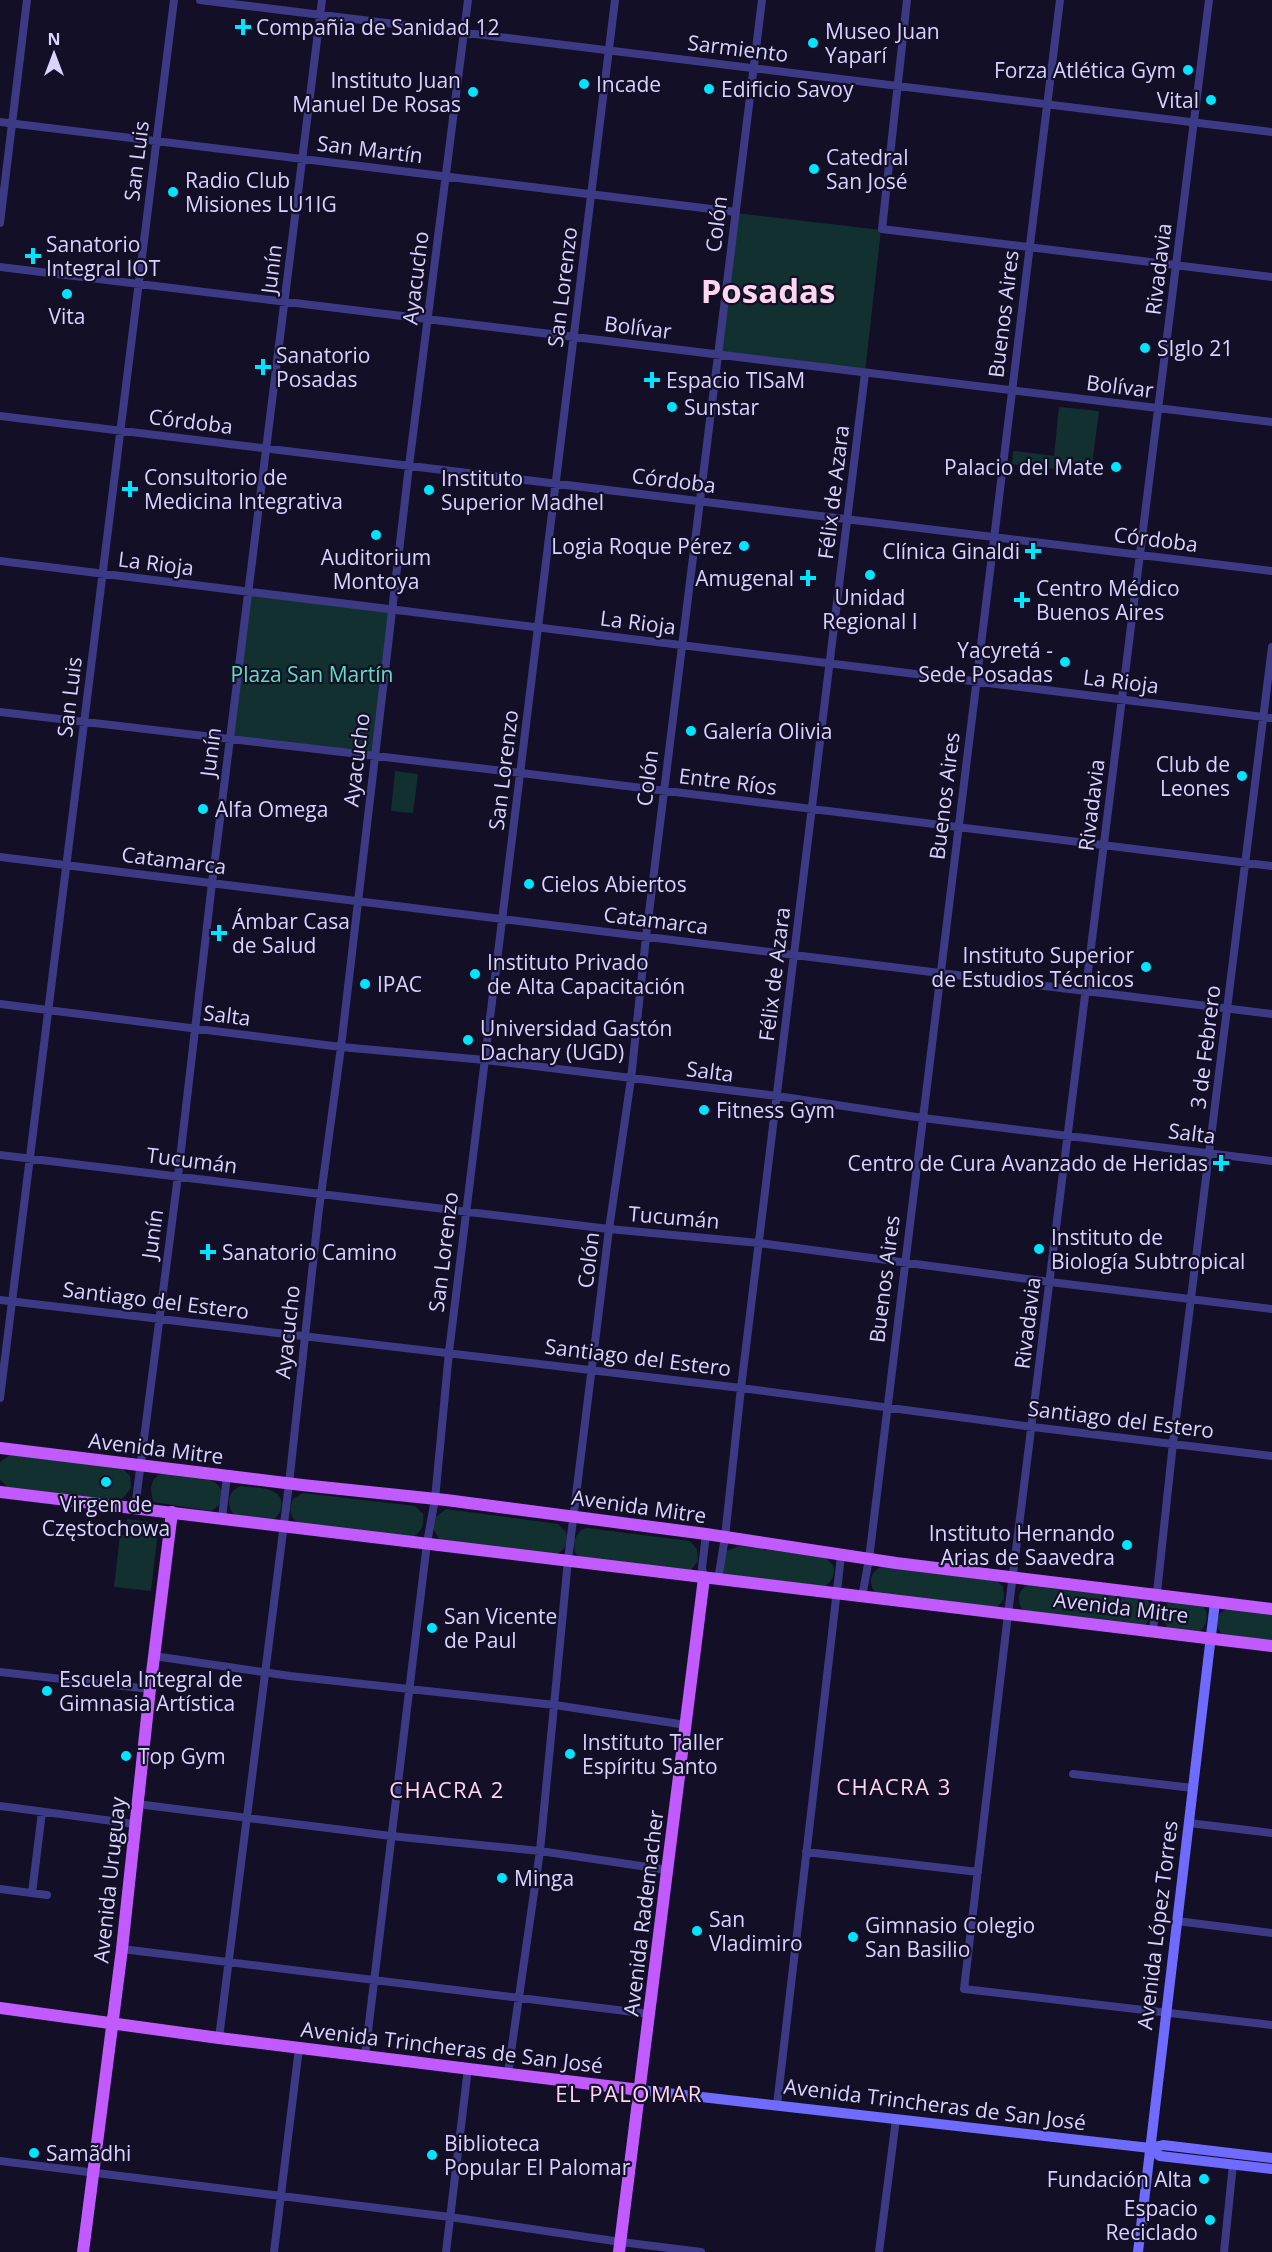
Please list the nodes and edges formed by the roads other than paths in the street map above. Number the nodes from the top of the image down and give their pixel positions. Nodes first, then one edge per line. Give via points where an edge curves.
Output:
1 (27, 0) edge
2 (174, 0) edge
3 (200, 0) edge
4 (322, 0) edge
5 (468, 0) edge
6 (615, 0) edge
7 (762, 0) edge
8 (907, 0) edge
9 (1060, 0) edge
10 (1209, 0) edge
11 (321, 15) junction
12 (464, 33) junction
13 (609, 51) junction
14 (754, 68) junction
15 (896, 86) junction
16 (1047, 104) junction
17 (0, 122) edge
18 (1194, 122) junction
19 (12, 123) junction
20 (1272, 132) edge
21 (157, 140) junction
22 (303, 159) junction
23 (446, 177) junction
24 (592, 194) junction
25 (736, 212) junction
26 (0, 223) edge
27 (1029, 248) junction
28 (1176, 265) junction
29 (0, 267) edge
30 (1272, 277) edge
31 (139, 285) junction
32 (285, 303) junction
33 (428, 320) junction
34 (574, 338) junction
35 (718, 355) junction
36 (866, 373) junction
37 (1012, 391) junction
38 (1158, 408) junction
39 (0, 416) edge
40 (1272, 422) edge
41 (121, 430) junction
42 (267, 448) junction
43 (409, 466) junction
44 (556, 484) junction
45 (700, 501) junction
46 (848, 519) junction
47 (994, 537) junction
48 (1140, 555) junction
49 (0, 561) edge
50 (1272, 571) edge
51 (103, 574) junction
52 (249, 592) junction
53 (392, 610) junction
54 (539, 628) junction
55 (682, 646) junction
56 (1272, 646) edge
57 (830, 664) junction
58 (976, 682) junction
59 (1122, 700) junction
60 (0, 712) edge
61 (1268, 717) edge
62 (84, 722) junction
63 (230, 739) junction
64 (375, 756) junction
65 (521, 773) junction
66 (664, 791) junction
67 (812, 810) junction
68 (958, 827) junction
69 (1104, 846) junction
70 (0, 857) edge
71 (1246, 863) junction
72 (67, 865) junction
73 (1272, 866) edge
74 (212, 883) junction
75 (358, 901) junction
76 (503, 919) junction
77 (646, 937) junction
78 (794, 955) junction
79 (940, 973) junction
80 (1086, 991) junction
81 (0, 1005) edge
82 (1228, 1008) junction
83 (49, 1011) junction
84 (1272, 1014) edge
85 (195, 1029) junction
86 (341, 1047) junction
87 (485, 1060) junction
88 (631, 1079) junction
89 (777, 1096) junction
90 (923, 1118) junction
91 (1068, 1136) junction
92 (1210, 1154) junction
93 (0, 1155) edge
94 (30, 1158) junction
95 (1272, 1161) edge
96 (178, 1176) junction
97 (321, 1195) junction
98 (466, 1212) junction
99 (609, 1229) junction
100 (759, 1243) junction
101 (905, 1261) junction
102 (1050, 1282) junction
103 (1192, 1299) junction
104 (0, 1300) edge
105 (13, 1301) junction
106 (1272, 1309) edge
107 (158, 1318) junction
108 (304, 1335) junction
109 (449, 1352) junction
110 (592, 1370) junction
111 (741, 1388) junction
112 (0, 1398) edge
113 (887, 1406) junction
114 (1032, 1427) junction
115 (1173, 1443) junction
116 (0, 1448) edge
117 (1272, 1456) edge
118 (140, 1466) junction
119 (227, 1476) junction
120 (289, 1484) junction
121 (0, 1492) edge
122 (435, 1498) junction
123 (135, 1508) junction
124 (172, 1512) junction
125 (574, 1516) junction
126 (222, 1518) junction
127 (283, 1525) junction
128 (706, 1534) junction
129 (725, 1537) junction
130 (427, 1544) junction
131 (841, 1556) junction
132 (868, 1559) junction
133 (568, 1560) junction
134 (1014, 1577) junction
135 (704, 1578) junction
136 (718, 1580) junction
137 (837, 1594) junction
138 (1157, 1594) junction
139 (862, 1597) junction
140 (1215, 1602) junction
141 (1272, 1609) edge
142 (1008, 1614) junction
143 (1153, 1630) junction
144 (1211, 1638) junction
145 (1272, 1646) edge
146 (154, 1656) junction
147 (0, 1672) edge
148 (264, 1673) junction
149 (150, 1689) junction
150 (409, 1691) junction
151 (555, 1705) junction
152 (686, 1725) junction
153 (1073, 1774) dead end
154 (1193, 1788) junction
155 (138, 1804) junction
156 (0, 1806) edge
157 (42, 1812) junction
158 (247, 1817) junction
159 (1189, 1823) junction
160 (135, 1824) junction
161 (1272, 1833) edge
162 (391, 1836) junction
163 (540, 1851) junction
164 (806, 1852) junction
165 (668, 1870) junction
166 (978, 1872) junction
167 (0, 1889) edge
168 (32, 1893) junction
169 (47, 1894) dead end
170 (1177, 1921) junction
171 (1272, 1933) edge
172 (122, 1949) junction
173 (229, 1961) junction
174 (374, 1980) junction
175 (518, 1998) junction
176 (0, 2008) edge
177 (1167, 2013) junction
178 (650, 2014) junction
179 (112, 2023) junction
180 (1272, 2025) edge
181 (219, 2038) junction
182 (299, 2048) junction
183 (365, 2056) junction
184 (468, 2068) junction
185 (508, 2073) junction
186 (640, 2090) junction
187 (777, 2105) junction
188 (896, 2119) junction
189 (1150, 2148) junction
190 (1272, 2158) edge
191 (0, 2161) edge
192 (1233, 2164) junction
193 (1272, 2169) edge
194 (93, 2172) junction
195 (281, 2195) junction
196 (450, 2217) junction
197 (620, 2247) edge
198 (82, 2252) edge
199 (274, 2252) edge
200 (446, 2252) edge
201 (701, 2252) edge
202 (879, 2252) edge
203 (1138, 2252) edge
204 (1224, 2252) edge

1 - 19 street
2 - 21 street, San Luis
3 - 11 street, Sarmiento
4 - 11 street, Junín
5 - 12 street, Ayacucho
6 - 13 street, San Lorenzo
7 - 14 street, Colón
8 - 15 street
9 - 16 street, Buenos Aires
10 - 18 street, Rivadavia
11 - 12 street, Sarmiento
11 - 22 street, Junín
12 - 13 street, Sarmiento
12 - 23 street, Ayacucho
13 - 14 street, Sarmiento
13 - 24 street, San Lorenzo
14 - 15 street, Sarmiento
14 - 25 street, Colón
15 - 16 street, Sarmiento
15 - 27 street via 882,229
16 - 18 street, Sarmiento
16 - 27 street, Buenos Aires
17 - 19 street, San Martín
18 - 20 street, Sarmiento
18 - 28 street, Rivadavia
19 - 21 street, San Martín
19 - 26 street
21 - 22 street, San Martín
21 - 31 street, San Luis
22 - 23 street, San Martín
22 - 32 street, Junín
23 - 24 street, San Martín
23 - 33 street, Ayacucho
24 - 25 street, San Martín
24 - 34 street, San Lorenzo
25 - 35 street, Colón
27 - 28 street
27 - 37 street, Buenos Aires
28 - 30 street
28 - 38 street, Rivadavia
29 - 31 street, Bolívar
31 - 32 street, Bolívar
31 - 41 street, San Luis
32 - 33 street, Bolívar
32 - 42 street, Junín
33 - 34 street, Bolívar
33 - 43 street, Ayacucho
34 - 35 street, Bolívar
34 - 44 street, San Lorenzo
35 - 36 street, Bolívar
35 - 45 street, Colón
36 - 37 street, Bolívar
36 - 46 street, Félix de Azara
37 - 38 street, Bolívar
37 - 47 street, Buenos Aires
38 - 40 street, Bolívar
38 - 48 street, Rivadavia
39 - 41 street, Córdoba
41 - 42 street, Córdoba
41 - 51 street, San Luis
42 - 43 street, Córdoba
42 - 52 street, Junín
43 - 44 street, Córdoba
43 - 53 street, Ayacucho
44 - 45 street, Córdoba
44 - 54 street, San Lorenzo
45 - 46 street, Córdoba
45 - 55 street, Colón
46 - 47 street, Córdoba
46 - 57 street, Félix de Azara
47 - 48 street, Córdoba
47 - 58 street, Buenos Aires
48 - 50 street, Córdoba
48 - 59 street, Rivadavia
49 - 51 street, La Rioja
51 - 52 street, La Rioja
51 - 62 street, San Luis
52 - 53 street, La Rioja
52 - 63 street, Junín
53 - 54 street, La Rioja
53 - 64 street, Ayacucho
54 - 55 street, La Rioja
54 - 65 street, San Lorenzo
55 - 57 street, La Rioja
55 - 66 street, Colón
56 - 61 street, 3 de Febrero
57 - 58 street, La Rioja
57 - 67 street, Félix de Azara
58 - 59 street, La Rioja
58 - 68 street, Buenos Aires
59 - 61 street, La Rioja
59 - 69 street, Rivadavia
60 - 62 street, Entre Ríos
61 - 71 street, 3 de Febrero
62 - 63 street, Entre Ríos
62 - 72 street, San Luis
63 - 64 street, Entre Ríos
63 - 74 street, Junín
64 - 65 street, Entre Ríos
64 - 75 street, Ayacucho
65 - 66 street, Entre Ríos
65 - 76 street, San Lorenzo
66 - 67 street, Entre Ríos
66 - 77 street, Colón
67 - 68 street, Entre Ríos
67 - 78 street, Félix de Azara
68 - 69 street, Entre Ríos
68 - 79 street, Buenos Aires
69 - 71 street, Entre Ríos
69 - 80 street, Rivadavia
70 - 72 street, Catamarca
71 - 73 street, Entre Ríos
71 - 82 street, 3 de Febrero
72 - 74 street, Catamarca
72 - 83 street, San Luis
74 - 75 street, Catamarca
74 - 85 street, Junín
75 - 76 street, Catamarca
75 - 86 street, Ayacucho
76 - 77 street, Catamarca
76 - 87 street, San Lorenzo
77 - 78 street, Catamarca
77 - 88 street, Colón
78 - 79 street, Catamarca
78 - 89 street, Félix de Azara
79 - 80 street, Catamarca
79 - 90 street, Buenos Aires
80 - 82 street, Catamarca
80 - 91 street, Rivadavia
81 - 83 street, Salta
82 - 84 street, Catamarca
82 - 92 street, 3 de Febrero
83 - 85 street, Salta
83 - 94 street, San Luis
85 - 86 street, Salta
85 - 96 street, Junín
86 - 87 street, Salta
86 - 97 street, Ayacucho
87 - 88 street, Salta
87 - 98 street, San Lorenzo
88 - 89 street, Salta
88 - 99 street, Colón
89 - 90 street, Salta
89 - 100 street, Félix de Azara
90 - 91 street, Salta
90 - 101 street, Buenos Aires
91 - 92 street, Salta
91 - 102 street, Rivadavia
92 - 95 street, Salta
92 - 103 street, 3 de Febrero
93 - 94 street, Tucumán
94 - 96 street, Tucumán
94 - 105 street, San Luis
96 - 97 street, Tucumán
96 - 107 street, Junín
97 - 98 street, Tucumán
97 - 108 street, Ayacucho
98 - 99 street, Tucumán
98 - 109 street, San Lorenzo
99 - 100 street, Tucumán
99 - 110 street, Colón
100 - 101 street, Tucumán
100 - 111 street, Félix de Azara
101 - 102 street, Tucumán
101 - 113 street, Buenos Aires
102 - 103 street, Tucumán
102 - 114 street, Rivadavia
103 - 106 street, Tucumán
103 - 115 street, 3 de Febrero
104 - 105 street, Santiago del Estero
105 - 107 street, Santiago del Estero
105 - 112 street, San Luis
107 - 108 street, Santiago del Estero
107 - 118 street, Junín
108 - 109 street, Santiago del Estero
108 - 120 street, Ayacucho
109 - 110 street, Santiago del Estero
109 - 122 street, San Lorenzo
110 - 111 street, Santiago del Estero
110 - 125 street, Colón
111 - 113 street, Santiago del Estero
111 - 129 street, Félix de Azara
113 - 114 street, Santiago del Estero
113 - 132 street, Buenos Aires
114 - 115 street, Santiago del Estero
114 - 134 street, Rivadavia
115 - 117 street, Santiago del Estero
115 - 138 street, 3 de Febrero
116 - 118 main road, Avenida Mitre
118 - 119 main road, Avenida Mitre
118 - 123 street, Junín
119 - 120 main road, Avenida Mitre
119 - 126 street
120 - 122 main road, Avenida Mitre
120 - 127 street, Ayacucho
121 - 123 main road, Avenida Mitre
122 - 125 main road, Avenida Mitre
122 - 130 street, San Lorenzo
123 - 124 main road, Avenida Mitre
124 - 126 main road, Avenida Mitre
124 - 146 main road, Avenida Uruguay
125 - 128 main road, Avenida Mitre
125 - 133 street, Colón
126 - 127 main road, Avenida Mitre
127 - 130 main road, Avenida Mitre
127 - 148 street, Ayacucho
128 - 129 main road, Avenida Mitre
128 - 135 street
129 - 131 main road, Avenida Mitre
129 - 136 street, Félix de Azara
130 - 133 main road, Avenida Mitre
130 - 150 street, San Lorenzo
131 - 132 main road, Avenida Mitre
131 - 137 street
132 - 134 main road, Avenida Mitre
132 - 139 street, Buenos Aires
133 - 135 main road, Avenida Mitre
133 - 151 street, Colón
134 - 138 main road, Avenida Mitre
134 - 142 street, Rivadavia
135 - 136 main road, Avenida Mitre
135 - 152 main road, Avenida Rademacher
136 - 137 main road, Avenida Mitre
137 - 139 main road, Avenida Mitre
137 - 164 street
138 - 140 main road, Avenida Mitre
138 - 143 street, 3 de Febrero
139 - 142 main road, Avenida Mitre
140 - 141 main road, Avenida Mitre
140 - 144 main road, Avenida López Torres
142 - 143 main road, Avenida Mitre
142 - 166 street, Rivadavia
143 - 144 main road, Avenida Mitre
144 - 145 main road, Avenida Mitre
144 - 154 main road, Avenida López Torres
146 - 148 street
146 - 149 main road, Avenida Uruguay
147 - 149 street
148 - 150 street
148 - 158 street, Ayacucho
149 - 155 main road, Avenida Uruguay
150 - 151 street
150 - 162 street, San Lorenzo
151 - 152 street
151 - 163 street, Colón
152 - 165 main road, Avenida Rademacher
153 - 154 street
154 - 159 main road, Avenida López Torres
155 - 158 street
155 - 160 main road, Avenida Uruguay
156 - 157 street
157 - 160 street
157 - 168 street
158 - 162 street
158 - 173 street, Ayacucho
159 - 161 street
159 - 170 main road, Avenida López Torres
160 - 172 main road, Avenida Uruguay
162 - 163 street
162 - 174 street, San Lorenzo
163 - 165 street
163 - 175 street, Colón
164 - 166 street
164 - 187 street
165 - 178 main road, Avenida Rademacher
166 - 177 street, Rivadavia via 964,1989
167 - 168 street
168 - 169 street
170 - 171 street
170 - 177 main road, Avenida López Torres
172 - 173 street
172 - 179 main road, Avenida Uruguay
173 - 174 street
173 - 181 street, Ayacucho
174 - 175 street
174 - 183 street, San Lorenzo
175 - 178 street
175 - 185 street, Colón
176 - 179 main road, Avenida Trincheras de San José
177 - 180 street
177 - 189 main road, Avenida López Torres
178 - 186 main road, Avenida Rademacher
179 - 181 main road, Avenida Trincheras de San José
179 - 194 main road, Avenida Uruguay
181 - 182 main road, Avenida Trincheras de San José
182 - 183 main road, Avenida Trincheras de San José
182 - 195 street
183 - 184 main road, Avenida Trincheras de San José
184 - 185 main road, Avenida Trincheras de San José
184 - 196 street
185 - 186 main road, Avenida Trincheras de San José
186 - 187 main road, Avenida Trincheras de San José
186 - 197 main road, Avenida Rademacher
187 - 188 main road, Avenida Trincheras de San José
188 - 189 main road, Avenida Trincheras de San José
188 - 202 street
189 - 190 main road via 1163,2145
189 - 192 main road via 1160,2156
189 - 203 main road, Avenida López Torres
191 - 194 street
192 - 193 main road
192 - 204 street
194 - 195 street
194 - 198 main road, Avenida Uruguay
195 - 196 street
195 - 199 street
196 - 197 street
196 - 200 street
197 - 201 street

